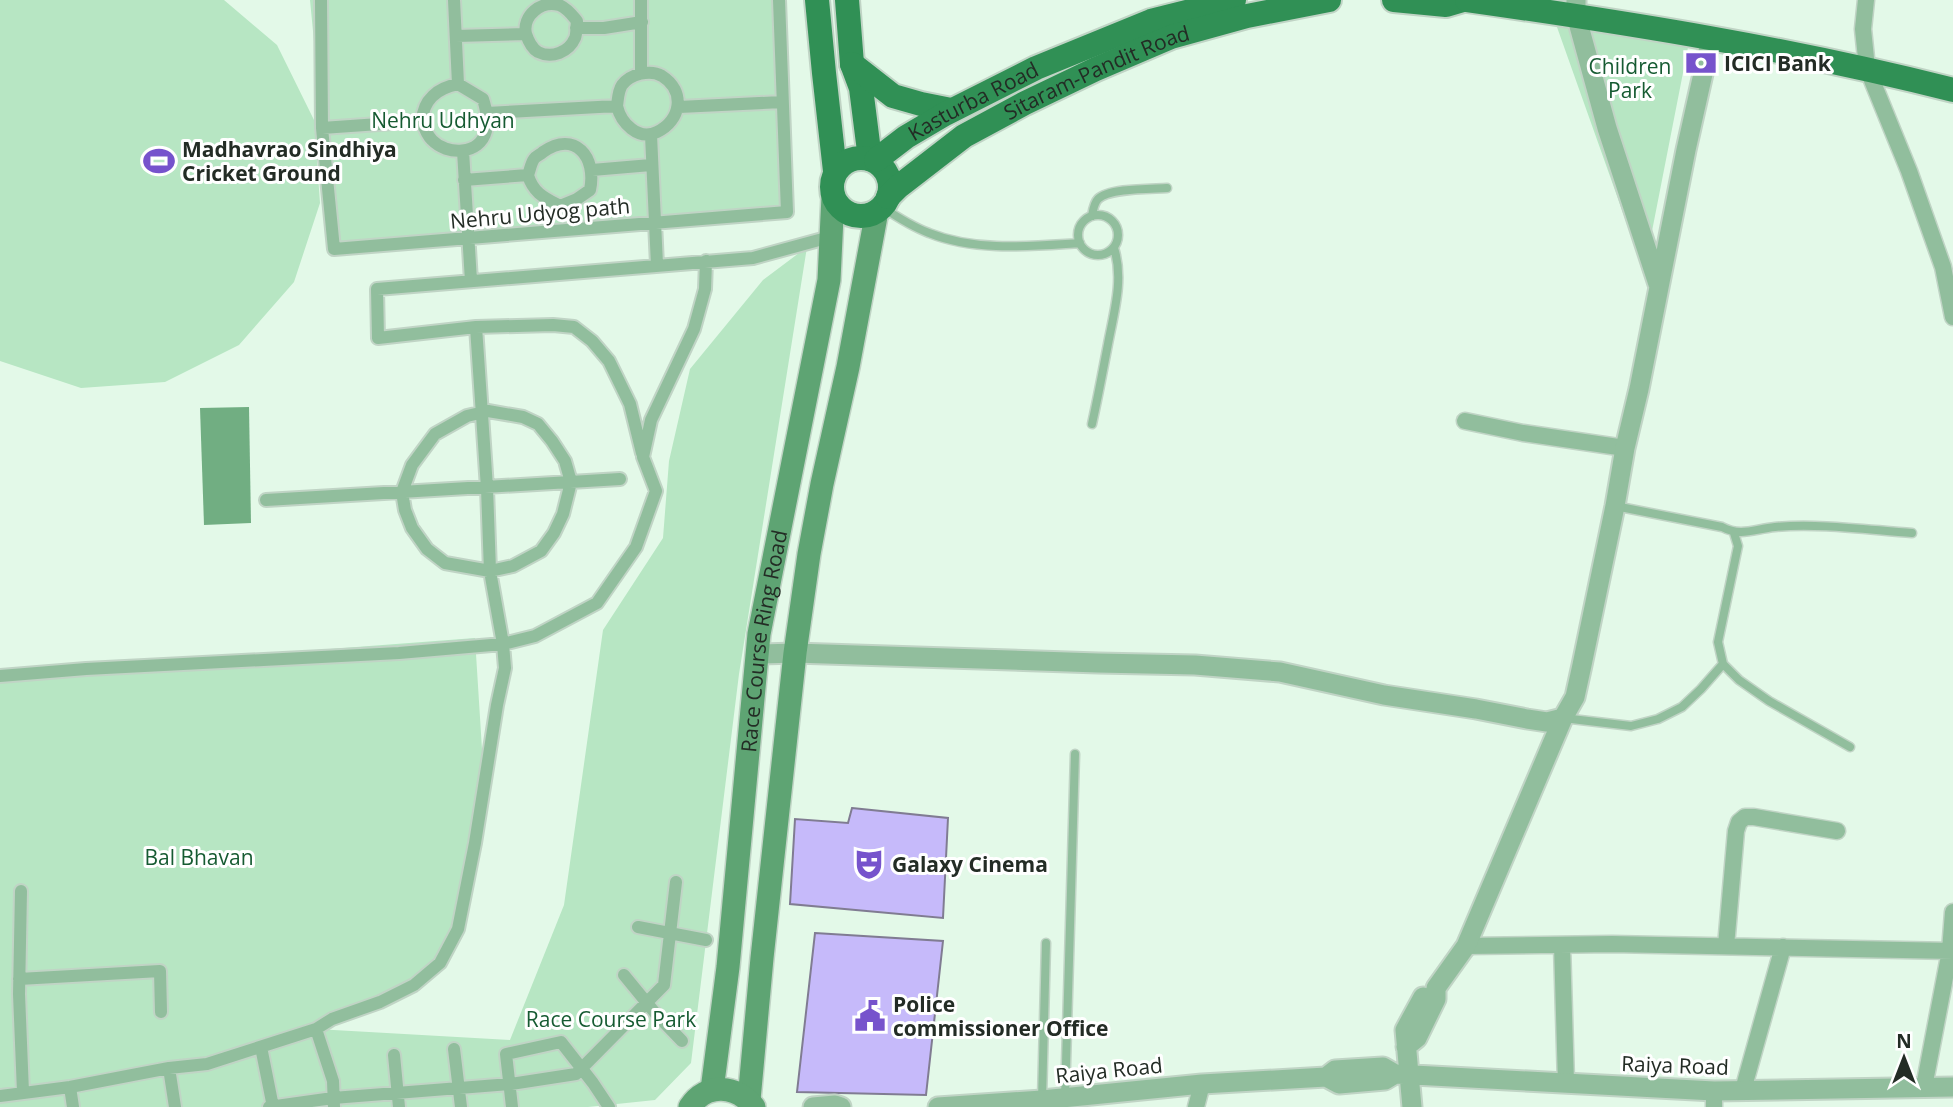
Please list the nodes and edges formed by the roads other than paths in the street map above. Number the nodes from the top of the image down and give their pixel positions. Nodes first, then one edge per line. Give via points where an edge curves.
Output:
1 (321, 0) edge
2 (454, 0) edge
3 (641, 0) edge
4 (779, 0) edge
5 (817, 0) edge
6 (847, 0) edge
7 (1234, 0) edge
8 (1329, 0) edge
9 (1394, 0) edge
10 (1465, 0) edge
11 (1866, 0) edge
12 (1576, 8) edge
13 (1170, 18) edge
14 (642, 22) junction
15 (576, 28) junction
16 (526, 34) junction
17 (456, 36) junction
18 (1710, 38) junction
19 (852, 64) junction
20 (1867, 68) junction
21 (641, 73) junction
22 (458, 84) junction
23 (1953, 90) edge
24 (782, 102) junction
25 (617, 106) junction
26 (679, 107) junction
27 (951, 110) junction
28 (487, 113) junction
29 (422, 121) junction
30 (322, 128) junction
31 (651, 135) junction
32 (463, 151) junction
33 (873, 159) junction
34 (651, 165) junction
35 (592, 170) junction
36 (835, 171) junction
37 (528, 175) junction
38 (464, 180) junction
39 (1167, 188) dead end
40 (833, 196) junction
41 (882, 205) junction
42 (1092, 216) junction
43 (830, 237) junction
44 (468, 238) junction
45 (1080, 243) junction
46 (1114, 248) junction
47 (706, 261) junction
48 (657, 265) junction
49 (1948, 268) edge
50 (471, 281) junction
51 (1660, 288) junction
52 (1953, 317) edge
53 (476, 327) junction
54 (481, 412) junction
55 (1465, 421) dead end
56 (1092, 424) dead end
57 (1625, 448) junction
58 (643, 457) junction
59 (620, 479) dead end
60 (571, 482) junction
61 (487, 488) junction
62 (402, 492) junction
63 (267, 500) dead end
64 (1615, 506) junction
65 (1734, 533) junction
66 (1912, 533) dead end
67 (490, 571) junction
68 (503, 644) junction
69 (795, 653) junction
70 (758, 654) junction
71 (1723, 664) junction
72 (0, 676) edge
73 (1563, 718) junction
74 (1850, 747) dead end
75 (1075, 754) dead end
76 (1837, 831) dead end
77 (676, 882) dead end
78 (21, 891) dead end
79 (1953, 912) edge
80 (638, 927) dead end
81 (670, 932) junction
82 (706, 940) dead end
83 (1046, 943) dead end
84 (1562, 945) junction
85 (1466, 946) junction
86 (1726, 946) junction
87 (1783, 947) junction
88 (1952, 951) edge
89 (624, 975) dead end
90 (19, 979) junction
91 (647, 1003) junction
92 (161, 1012) dead end
93 (316, 1029) junction
94 (682, 1041) dead end
95 (261, 1047) junction
96 (454, 1049) dead end
97 (394, 1055) dead end
98 (169, 1068) junction
99 (582, 1069) junction
100 (1402, 1075) junction
101 (1566, 1083) junction
102 (511, 1084) junction
103 (1202, 1084) junction
104 (71, 1087) junction
105 (1924, 1087) junction
106 (1953, 1087) edge
107 (458, 1089) junction
108 (712, 1090) junction
109 (1743, 1090) junction
110 (23, 1092) junction
111 (1065, 1098) junction
112 (4, 1099) edge
113 (1714, 1099) edge
114 (1042, 1100) junction
115 (398, 1101) edge
116 (333, 1103) edge
117 (752, 1104) edge
118 (73, 1107) edge
119 (174, 1107) edge
120 (271, 1107) edge
121 (461, 1107) edge
122 (512, 1107) edge
123 (609, 1107) edge
124 (690, 1107) edge
125 (813, 1107) edge
126 (841, 1107) edge
127 (937, 1107) edge
128 (1196, 1107) edge
129 (1412, 1107) edge

1 - 30 street, Nehru Udyog path
2 - 17 street
3 - 14 street
4 - 24 street, Nehru Udyog path
5 - 36 main road
6 - 19 main road
7 - 13 main road, Kasturba Road
8 - 13 main road, Sitaram-Pandit Road via 1247,16
9 - 10 main road via 1446,5
10 - 12 main road
11 - 20 street
12 - 18 main road
12 - 51 street via 1607,128
13 - 27 main road, Kasturba Road via 1151,21 1036,68
13 - 41 main road, Sitaram-Pandit Road via 1084,74 964,136
14 - 15 street
14 - 21 street
15 - 16 street via 568,49 554,56 537,52
15 - 16 street via 577,21 569,11 558,4 546,5 527,16
16 - 17 street
17 - 22 street
18 - 20 main road
18 - 51 street
19 - 27 main road via 893,96
19 - 33 main road via 861,88
20 - 23 main road
20 - 49 street
21 - 25 street via 622,85
21 - 26 street via 659,74 669,82
22 - 28 street via 483,99
22 - 29 street via 428,100
24 - 26 street
24 - 44 street, Nehru Udyog path via 787,212
25 - 28 street
25 - 31 street via 628,126
26 - 31 street via 665,128
27 - 33 main road, Kasturba Road
28 - 32 street via 486,132 477,146
29 - 30 street
29 - 32 street via 432,140 447,150
30 - 44 street, Nehru Udyog path via 334,249
31 - 34 street
32 - 38 street
33 - 36 main road via 848,160
33 - 41 main road via 888,174 890,186
34 - 35 street
34 - 48 street
35 - 37 street via 582,151 568,143 552,146 533,160
35 - 37 street via 590,190 560,206 538,195
36 - 40 main road
37 - 38 street
38 - 44 street
39 - 42 lane via 1107,194 1098,199
40 - 41 main road via 849,214 872,214
40 - 43 main road, Race Course Ring Road
41 - 45 lane via 910,225 951,240 1021,247
41 - 69 main road, Race Course Ring Road via 811,542
42 - 45 lane via 1079,229
42 - 46 lane via 1105,216 1115,224 1119,236
43 - 47 street via 753,258
43 - 70 main road, Race Course Ring Road via 829,280
44 - 50 street
45 - 46 lane via 1095,255
46 - 56 lane via 1118,297
47 - 48 street
47 - 58 street via 705,289 694,329 651,420
48 - 50 street
49 - 52 street
50 - 53 street via 377,289 378,338
51 - 57 street
53 - 54 street
53 - 58 street via 574,327 592,341 609,361 630,404
54 - 60 street via 523,417 538,424 565,461
54 - 61 street
54 - 62 street via 435,434 412,465
55 - 57 street
57 - 64 street
58 - 68 street via 656,491 636,547 597,603 535,636
59 - 60 street
60 - 61 street
60 - 67 street via 563,514 541,551 513,566
61 - 62 street
61 - 67 street
62 - 63 street
62 - 67 street via 412,528 427,549 445,562
64 - 65 lane
64 - 73 street via 1575,697
65 - 66 lane via 1777,527
65 - 71 lane via 1737,557 1718,642
67 - 68 street
68 - 72 street
68 - 93 street via 505,668 458,929 440,963 414,985
69 - 70 street
69 - 73 street via 1195,665 1280,672 1527,719 1547,722
69 - 117 main road, Race Course Ring Road via 762,958
70 - 108 main road, Race Course Ring Road
71 - 73 lane via 1682,707 1658,719 1631,726
71 - 74 lane via 1769,701
73 - 85 street
75 - 111 lane
76 - 86 street via 1754,817 1739,822
77 - 81 street
78 - 90 street
79 - 88 street
80 - 81 street
81 - 82 street
81 - 91 street via 664,985
83 - 114 lane
84 - 85 street
84 - 86 street
84 - 101 street
85 - 100 street via 1436,988 1436,999 1417,1038 1406,1047
86 - 87 street
87 - 88 street
87 - 109 street
88 - 105 street
89 - 91 street
90 - 92 street via 160,971
90 - 110 street
91 - 94 street
91 - 99 street
93 - 95 street
93 - 116 street via 333,1081
95 - 98 street via 207,1064
95 - 120 street
96 - 107 street
97 - 115 street
98 - 104 street
98 - 119 street
99 - 102 street via 576,1074
99 - 102 street via 561,1042 531,1048 506,1054
99 - 123 street
100 - 101 street, Raiya Road
100 - 103 street, Raiya Road via 1383,1067 1335,1070 1326,1077
100 - 129 street
101 - 113 street, Raiya Road
102 - 107 street
102 - 122 street
103 - 111 street, Raiya Road
103 - 128 street
104 - 110 street
104 - 118 street
105 - 106 street, Raiya Road
105 - 109 street, Raiya Road
107 - 115 street
107 - 121 street
108 - 117 main road via 732,1090
108 - 124 main road
109 - 113 street, Raiya Road
110 - 112 street
111 - 114 street, Raiya Road
114 - 127 street, Raiya Road
115 - 116 street
116 - 120 street
125 - 126 street

